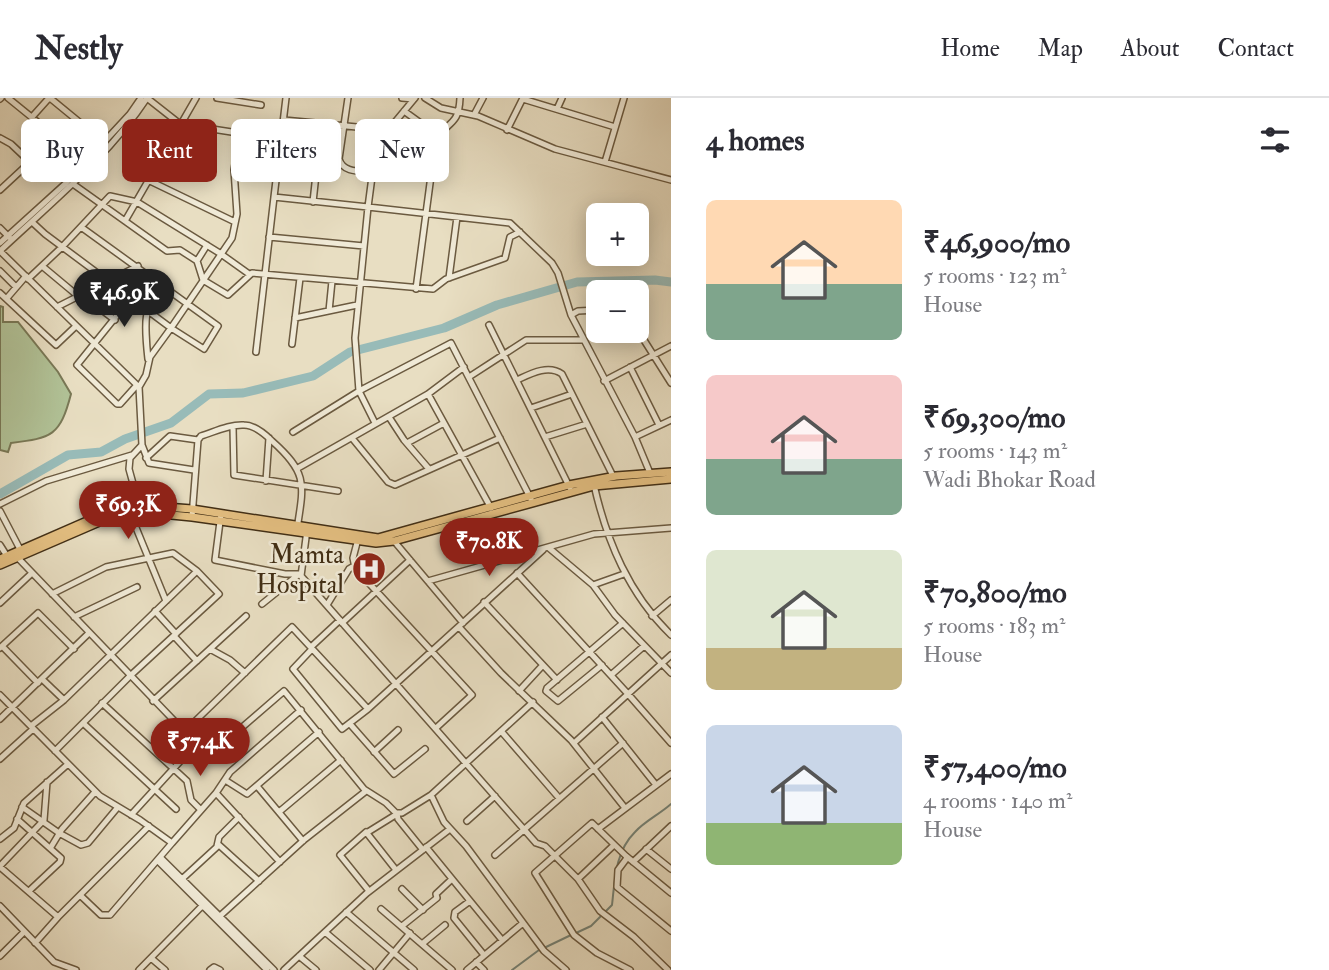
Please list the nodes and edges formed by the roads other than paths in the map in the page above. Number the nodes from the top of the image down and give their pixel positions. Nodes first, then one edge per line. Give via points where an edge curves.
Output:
1 (8, 98) edge
2 (49, 98) edge
3 (141, 98) edge
4 (147, 98) edge
5 (196, 98) edge
6 (216, 98) edge
7 (286, 98) edge
8 (348, 98) edge
9 (402, 98) edge
10 (425, 98) edge
11 (460, 98) edge
12 (484, 98) edge
13 (523, 98) edge
14 (562, 98) edge
15 (624, 98) edge
16 (414, 99) edge
17 (261, 106) dead end
18 (557, 109) junction
19 (404, 111) junction
20 (460, 113) junction
21 (474, 115) junction
22 (32, 117) junction
23 (34, 119) edge
24 (75, 119) edge
25 (174, 119) edge
26 (183, 119) edge
27 (284, 119) edge
28 (397, 119) edge
29 (415, 119) edge
30 (341, 126) edge
31 (344, 126) junction
32 (355, 127) edge
33 (449, 127) edge
34 (615, 127) junction
35 (217, 130) edge
36 (507, 130) junction
37 (0, 138) edge
38 (108, 140) edge
39 (108, 144) edge
40 (341, 151) edge
41 (21, 153) edge
42 (605, 162) junction
43 (21, 170) edge
44 (671, 180) edge
45 (67, 182) edge
46 (148, 182) edge
47 (151, 182) edge
48 (276, 182) edge
49 (315, 182) edge
50 (371, 182) edge
51 (430, 182) edge
52 (73, 184) joint
53 (0, 190) edge
54 (274, 197) junction
55 (137, 202) junction
56 (313, 202) junction
57 (101, 206) junction
58 (368, 207) junction
59 (426, 214) junction
60 (457, 217) junction
61 (125, 221) junction
62 (32, 222) junction
63 (235, 222) junction
64 (81, 227) junction
65 (0, 228) edge
66 (520, 232) junction
67 (269, 237) junction
68 (10, 238) junction
69 (2, 243) edge
70 (207, 245) junction
71 (363, 246) junction
72 (62, 247) junction
73 (0, 251) edge
74 (221, 254) junction
75 (197, 261) junction
76 (42, 266) junction
77 (138, 266) junction
78 (0, 271) edge
79 (249, 274) junction
80 (265, 274) junction
81 (27, 277) junction
82 (300, 278) junction
83 (449, 278) junction
84 (203, 280) junction
85 (108, 281) junction
86 (332, 281) junction
87 (360, 283) junction
88 (16, 287) junction
89 (416, 289) junction
90 (0, 293) edge
91 (80, 295) junction
92 (7, 298) junction
93 (131, 298) junction
94 (187, 305) junction
95 (357, 305) junction
96 (57, 307) junction
97 (148, 311) junction
98 (329, 311) junction
99 (586, 311) edge
100 (571, 315) junction
101 (295, 318) junction
102 (114, 320) junction
103 (488, 325) dead end
104 (76, 326) junction
105 (171, 328) junction
106 (584, 341) junction
107 (647, 343) edge
108 (96, 344) junction
109 (292, 344) dead end
110 (671, 346) edge
111 (256, 352) dead end
112 (503, 353) junction
113 (654, 354) junction
114 (148, 359) junction
115 (464, 367) junction
116 (630, 367) junction
117 (468, 377) junction
118 (517, 380) junction
119 (604, 381) junction
120 (671, 383) edge
121 (138, 386) junction
122 (359, 391) junction
123 (428, 394) junction
124 (572, 394) junction
125 (531, 408) junction
126 (388, 417) junction
127 (671, 421) edge
128 (375, 423) junction
129 (444, 423) junction
130 (587, 424) junction
131 (659, 425) junction
132 (233, 426) junction
133 (293, 432) dead end
134 (545, 437) junction
135 (635, 437) junction
136 (269, 438) junction
137 (352, 438) junction
138 (500, 438) junction
139 (198, 440) junction
140 (407, 443) junction
141 (142, 444) junction
142 (461, 454) junction
143 (132, 455) junction
144 (146, 458) junction
145 (298, 468) junction
146 (429, 469) junction
147 (194, 470) junction
148 (671, 472) edge
149 (650, 473) junction
150 (613, 476) junction
151 (671, 479) edge
152 (266, 481) junction
153 (594, 483) junction
154 (302, 486) junction
155 (570, 488) junction
156 (338, 491) dead end
157 (530, 499) junction
158 (0, 504) edge
159 (140, 509) junction
160 (492, 510) junction
161 (0, 511) edge
162 (130, 513) junction
163 (192, 513) junction
164 (220, 517) junction
165 (671, 528) edge
166 (297, 529) junction
167 (307, 531) junction
168 (608, 533) junction
169 (358, 539) junction
170 (394, 541) junction
171 (0, 545) edge
172 (546, 549) junction
173 (21, 554) junction
174 (3, 557) edge
175 (150, 558) junction
176 (410, 560) junction
177 (0, 565) edge
178 (354, 566) junction
179 (197, 571) junction
180 (32, 573) junction
181 (517, 573) junction
182 (624, 573) junction
183 (299, 574) junction
184 (428, 581) junction
185 (593, 585) junction
186 (137, 587) dead end
187 (376, 592) junction
188 (52, 594) junction
189 (671, 600) edge
190 (166, 601) junction
191 (484, 602) junction
192 (0, 603) edge
193 (262, 604) dead end
194 (327, 605) junction
195 (155, 611) junction
196 (246, 616) dead end
197 (652, 616) junction
198 (74, 617) junction
199 (341, 621) junction
200 (623, 624) junction
201 (461, 625) junction
202 (89, 633) junction
203 (175, 635) junction
204 (671, 635) edge
205 (644, 646) junction
206 (1, 647) edge
207 (312, 648) junction
208 (74, 649) junction
209 (210, 649) junction
210 (433, 652) junction
211 (589, 652) junction
212 (109, 654) junction
213 (671, 654) edge
214 (197, 661) junction
215 (661, 663) junction
216 (543, 665) junction
217 (602, 665) junction
218 (245, 673) junction
219 (671, 673) edge
220 (611, 675) junction
221 (130, 676) junction
222 (556, 680) junction
223 (40, 681) junction
224 (396, 684) junction
225 (519, 691) junction
226 (628, 694) junction
227 (0, 695) edge
228 (64, 700) junction
229 (153, 701) junction
230 (533, 702) junction
231 (103, 703) junction
232 (13, 708) junction
233 (368, 709) junction
234 (301, 710) junction
235 (602, 717) junction
236 (0, 719) edge
237 (83, 723) junction
238 (350, 724) junction
239 (32, 727) junction
240 (436, 728) junction
241 (398, 730) dead end
242 (501, 731) junction
243 (184, 732) junction
244 (319, 732) junction
245 (574, 743) junction
246 (622, 743) junction
247 (671, 743) edge
248 (196, 744) junction
249 (425, 749) dead end
250 (55, 751) junction
251 (374, 752) junction
252 (0, 759) edge
253 (341, 760) junction
254 (467, 763) junction
255 (68, 764) junction
256 (173, 769) junction
257 (592, 769) junction
258 (671, 774) edge
259 (225, 780) junction
260 (47, 782) junction
261 (656, 785) junction
262 (257, 786) junction
263 (154, 790) junction
264 (366, 791) junction
265 (95, 792) junction
266 (216, 793) junction
267 (431, 795) junction
268 (495, 796) junction
269 (559, 798) junction
270 (22, 807) junction
271 (118, 807) junction
272 (625, 808) junction
273 (176, 809) dead end
274 (201, 810) junction
275 (279, 812) junction
276 (397, 814) junction
277 (131, 815) junction
278 (239, 817) junction
279 (17, 819) junction
280 (43, 821) junction
281 (467, 821) dead end
282 (149, 826) junction
283 (671, 826) edge
284 (450, 828) junction
285 (524, 828) junction
286 (598, 829) junction
287 (368, 832) junction
288 (33, 833) junction
289 (59, 833) junction
290 (0, 839) edge
291 (303, 841) junction
292 (172, 843) junction
293 (217, 846) junction
294 (51, 847) junction
295 (616, 847) junction
296 (425, 848) junction
297 (646, 849) junction
298 (495, 855) dead end
299 (555, 855) junction
300 (629, 859) junction
301 (159, 860) junction
302 (280, 862) junction
303 (0, 866) edge
304 (671, 869) edge
305 (396, 870) junction
306 (182, 879) junction
307 (452, 879) junction
308 (578, 879) junction
309 (259, 881) junction
310 (402, 889) dead end
311 (29, 891) junction
312 (369, 891) junction
313 (671, 893) edge
314 (80, 895) junction
315 (470, 901) junction
316 (204, 904) junction
317 (0, 906) edge
318 (381, 909) dead end
319 (423, 910) junction
320 (346, 912) junction
321 (220, 916) junction
322 (58, 917) junction
323 (523, 923) junction
324 (445, 925) dead end
325 (402, 926) junction
326 (671, 931) edge
327 (24, 932) junction
328 (325, 932) junction
329 (410, 933) junction
330 (502, 940) junction
331 (35, 943) junction
332 (422, 944) junction
333 (394, 953) junction
334 (484, 955) junction
335 (0, 956) edge
336 (299, 956) junction
337 (151, 958) junction
338 (476, 962) junction
339 (444, 963) junction
340 (56, 967) edge
341 (561, 969) edge
342 (76, 970) edge
343 (139, 970) edge
344 (165, 970) edge
345 (210, 970) edge
346 (219, 970) edge
347 (267, 970) edge
348 (274, 970) edge
349 (284, 970) edge
350 (316, 970) edge
351 (369, 970) edge
352 (379, 970) edge
353 (414, 970) edge
354 (439, 970) edge
355 (452, 970) edge
356 (467, 970) edge
357 (484, 970) edge
358 (630, 970) edge
359 (668, 970) edge

1 - 22 street
2 - 22 street
2 - 24 street
3 - 38 street
4 - 25 street
4 - 39 street
5 - 26 street
6 - 17 street
7 - 27 street
8 - 31 street
9 - 16 street
10 - 20 street
11 - 20 street
12 - 21 street
13 - 18 street
13 - 36 street
14 - 18 street
15 - 34 street
16 - 19 street
18 - 34 street
19 - 28 street
19 - 29 street
20 - 21 street
20 - 33 street
21 - 36 street
22 - 23 street
30 - 31 street
31 - 32 street
31 - 40 street
34 - 42 street
35 - 63 street via 239,134
36 - 42 street
37 - 41 street
42 - 44 street
43 - 53 street
45 - 68 street
46 - 55 street
47 - 63 street
48 - 54 street
49 - 56 street
50 - 58 street
51 - 59 street
52 - 57 street
52 - 62 street
54 - 56 street
54 - 67 street
55 - 57 street via 110,196
55 - 61 street
55 - 70 street
56 - 58 street
57 - 61 street
57 - 64 street
58 - 59 street
58 - 71 street
59 - 60 street
59 - 89 street
60 - 66 street via 509,222
60 - 83 street
61 - 75 street via 167,251 182,251
62 - 68 street
62 - 72 street
63 - 74 street via 232,238
64 - 72 street
64 - 77 street
65 - 68 street
66 - 83 street via 510,237 507,257
66 - 100 street via 558,273
67 - 71 street
67 - 80 street
68 - 69 street
69 - 73 street
70 - 74 street
70 - 75 street
71 - 87 street
72 - 76 street
72 - 85 street
73 - 81 street
74 - 79 street
74 - 84 street
75 - 84 street
76 - 81 street
76 - 91 street
77 - 85 street
77 - 94 street
78 - 88 street
79 - 80 street
79 - 84 street via 228,295
80 - 82 street
80 - 111 street
81 - 88 street
81 - 96 street
82 - 86 street
82 - 101 street
83 - 89 street via 433,289
84 - 94 street
85 - 91 street
85 - 93 street
86 - 87 street
86 - 98 street
87 - 89 street
87 - 95 street
88 - 92 street
90 - 92 street
91 - 96 street
91 - 102 street
92 - 104 street via 57,345
93 - 97 street
93 - 102 street
94 - 105 street
94 - 105 street via 218,326 203,350
95 - 98 street
95 - 122 street
96 - 104 street
97 - 105 street
97 - 114 street
98 - 101 street
99 - 100 street
100 - 106 street
101 - 109 street
102 - 108 street
103 - 112 street
104 - 108 street
105 - 114 street
106 - 112 street via 526,340
106 - 119 street
107 - 113 street
108 - 121 street
108 - 121 street via 78,367 117,404
110 - 113 street
112 - 117 street
112 - 118 street
113 - 116 street
113 - 120 street
114 - 121 street via 146,375
115 - 117 street
115 - 122 street via 452,343
115 - 123 street
116 - 119 street
116 - 131 street
117 - 138 street
118 - 124 street via 533,372 557,370
118 - 125 street
119 - 135 street
121 - 141 street
122 - 128 street
122 - 133 street
123 - 126 street
123 - 129 street
124 - 125 street
124 - 130 street
125 - 134 street
126 - 128 street
126 - 140 street
127 - 131 street
128 - 137 street
129 - 140 street
129 - 142 street
130 - 134 street
130 - 150 street
131 - 135 street
132 - 136 street via 247,425
132 - 139 street
132 - 152 street via 234,475
134 - 155 street
135 - 149 street
136 - 145 street
136 - 152 street
137 - 145 street
137 - 146 street via 391,484
138 - 142 street
138 - 157 street
139 - 144 street via 170,436
139 - 147 street
140 - 146 street
141 - 143 street
141 - 144 street
142 - 146 street
142 - 160 street
143 - 158 street via 46,481
143 - 159 street via 129,469
144 - 147 street via 151,465
145 - 154 street
147 - 163 street
148 - 149 main road
149 - 150 main road
150 - 153 main road
151 - 153 main road
152 - 154 street
153 - 155 main road
153 - 168 street
154 - 156 street
154 - 166 street
155 - 157 main road
157 - 160 main road
159 - 162 main road
159 - 163 main road
159 - 173 main road via 103,514
160 - 169 main road via 389,536
160 - 170 main road
161 - 173 street
162 - 173 main road
162 - 175 street
163 - 164 main road
164 - 166 main road
164 - 183 street via 215,560
165 - 168 street
166 - 167 main road
167 - 169 main road
167 - 183 street
168 - 172 street
168 - 182 street
169 - 170 main road
169 - 178 street
170 - 176 street
171 - 174 street
172 - 181 street
172 - 184 street
172 - 185 street
173 - 174 main road
173 - 177 main road
173 - 180 street
175 - 179 street via 175,553
175 - 188 street via 106,567
175 - 190 street
176 - 184 street
176 - 187 street
178 - 187 street
178 - 194 street
179 - 190 street
179 - 203 street via 219,594
180 - 188 street
180 - 192 street
181 - 191 street
181 - 211 street
182 - 185 street
182 - 197 street
183 - 193 street
183 - 194 street
184 - 201 street
185 - 200 street
186 - 198 street
187 - 199 street
187 - 210 street
188 - 198 street
189 - 197 street
190 - 195 street
191 - 201 street
191 - 216 street
194 - 199 street
195 - 203 street
195 - 212 street
196 - 209 street
197 - 204 street
198 - 202 street
199 - 207 street
199 - 224 street
200 - 205 street
200 - 211 street
201 - 210 street
201 - 225 street
202 - 208 street
202 - 212 street
203 - 214 street
203 - 221 street
205 - 215 street
205 - 220 street
206 - 208 street via 38,613
206 - 223 street
207 - 218 street via 292,627
207 - 233 street
207 - 238 street via 293,668 342,729
208 - 223 street
209 - 214 street
209 - 218 street
210 - 224 street
210 - 240 street via 472,695
211 - 217 street
211 - 222 street
212 - 221 street
212 - 228 street
213 - 215 street
214 - 229 street
215 - 219 street
215 - 226 street
216 - 222 street
216 - 225 street
217 - 220 street
217 - 222 street via 557,701 546,690
218 - 243 street
220 - 226 street
221 - 229 street
221 - 231 street
223 - 228 street
223 - 232 street
224 - 233 street
224 - 240 street
225 - 230 street
226 - 235 street
226 - 247 street
227 - 232 street
228 - 239 street
229 - 243 street
230 - 242 street
230 - 245 street
231 - 237 street
231 - 256 street
232 - 236 street
232 - 239 street
233 - 238 street
234 - 244 street
234 - 248 street via 282,691 210,755
234 - 259 street
235 - 245 street
235 - 246 street
237 - 250 street
237 - 263 street
238 - 251 street
239 - 250 street
239 - 252 street
240 - 254 street
241 - 251 street
242 - 254 street
242 - 269 street
243 - 248 street
244 - 253 street
244 - 262 street
245 - 257 street
246 - 257 street
246 - 261 street
248 - 256 street
249 - 251 street via 394,774
250 - 255 street
253 - 264 street
253 - 275 street
254 - 267 street
254 - 268 street
255 - 260 street
255 - 265 street
256 - 263 street
256 - 274 street via 187,781 191,800
257 - 269 street
257 - 272 street
258 - 261 street
259 - 262 street via 245,794
259 - 266 street
260 - 270 street
260 - 280 street
261 - 272 street
262 - 275 street
263 - 273 street
263 - 277 street
264 - 276 street
264 - 291 street
265 - 271 street
265 - 289 street
266 - 274 street
266 - 278 street
267 - 276 street
267 - 284 street
268 - 281 street
268 - 285 street
269 - 285 street
270 - 279 street
270 - 280 street
271 - 277 street
271 - 289 street via 84,845
272 - 286 street
274 - 292 street
275 - 291 street
276 - 287 street
276 - 296 street
277 - 282 street
278 - 293 street via 219,837
278 - 302 street
279 - 288 street
279 - 290 street
280 - 288 street
280 - 289 street
282 - 292 street
282 - 314 street
283 - 297 street
284 - 296 street
284 - 323 street
285 - 298 street
285 - 299 street
286 - 295 street
286 - 299 street via 592,823
287 - 305 street
287 - 312 street via 340,855
288 - 294 street
288 - 303 street
289 - 294 street
291 - 302 street
292 - 301 street
293 - 306 street
293 - 309 street
294 - 311 street via 62,860
295 - 300 street
295 - 308 street
296 - 305 street
296 - 307 street
297 - 300 street
297 - 304 street
299 - 308 street
299 - 358 street via 535,873 572,932 597,953
300 - 313 street
300 - 326 street via 618,870 617,887
301 - 306 street
301 - 314 street via 107,916
301 - 316 street
302 - 309 street
303 - 311 street
305 - 312 street
306 - 316 street
307 - 315 street
307 - 319 street
308 - 359 street via 600,911
309 - 321 street
310 - 319 street
311 - 322 street
312 - 320 street
314 - 322 street
315 - 330 street
315 - 334 street via 454,918
316 - 321 street
316 - 337 street
316 - 347 street
317 - 327 street
318 - 325 street
319 - 325 street
320 - 328 street
320 - 333 street
321 - 348 street
322 - 331 street
323 - 330 street
323 - 341 street
324 - 332 street
325 - 329 street
327 - 331 street
327 - 335 street
328 - 336 street
328 - 351 street
329 - 332 street
329 - 333 street
330 - 334 street
331 - 340 street
332 - 339 street
333 - 352 street
333 - 353 street
334 - 338 street
336 - 349 street
336 - 350 street
337 - 343 street
337 - 344 street
338 - 356 street
338 - 357 street
339 - 354 street
339 - 355 street
340 - 342 street
345 - 346 street

